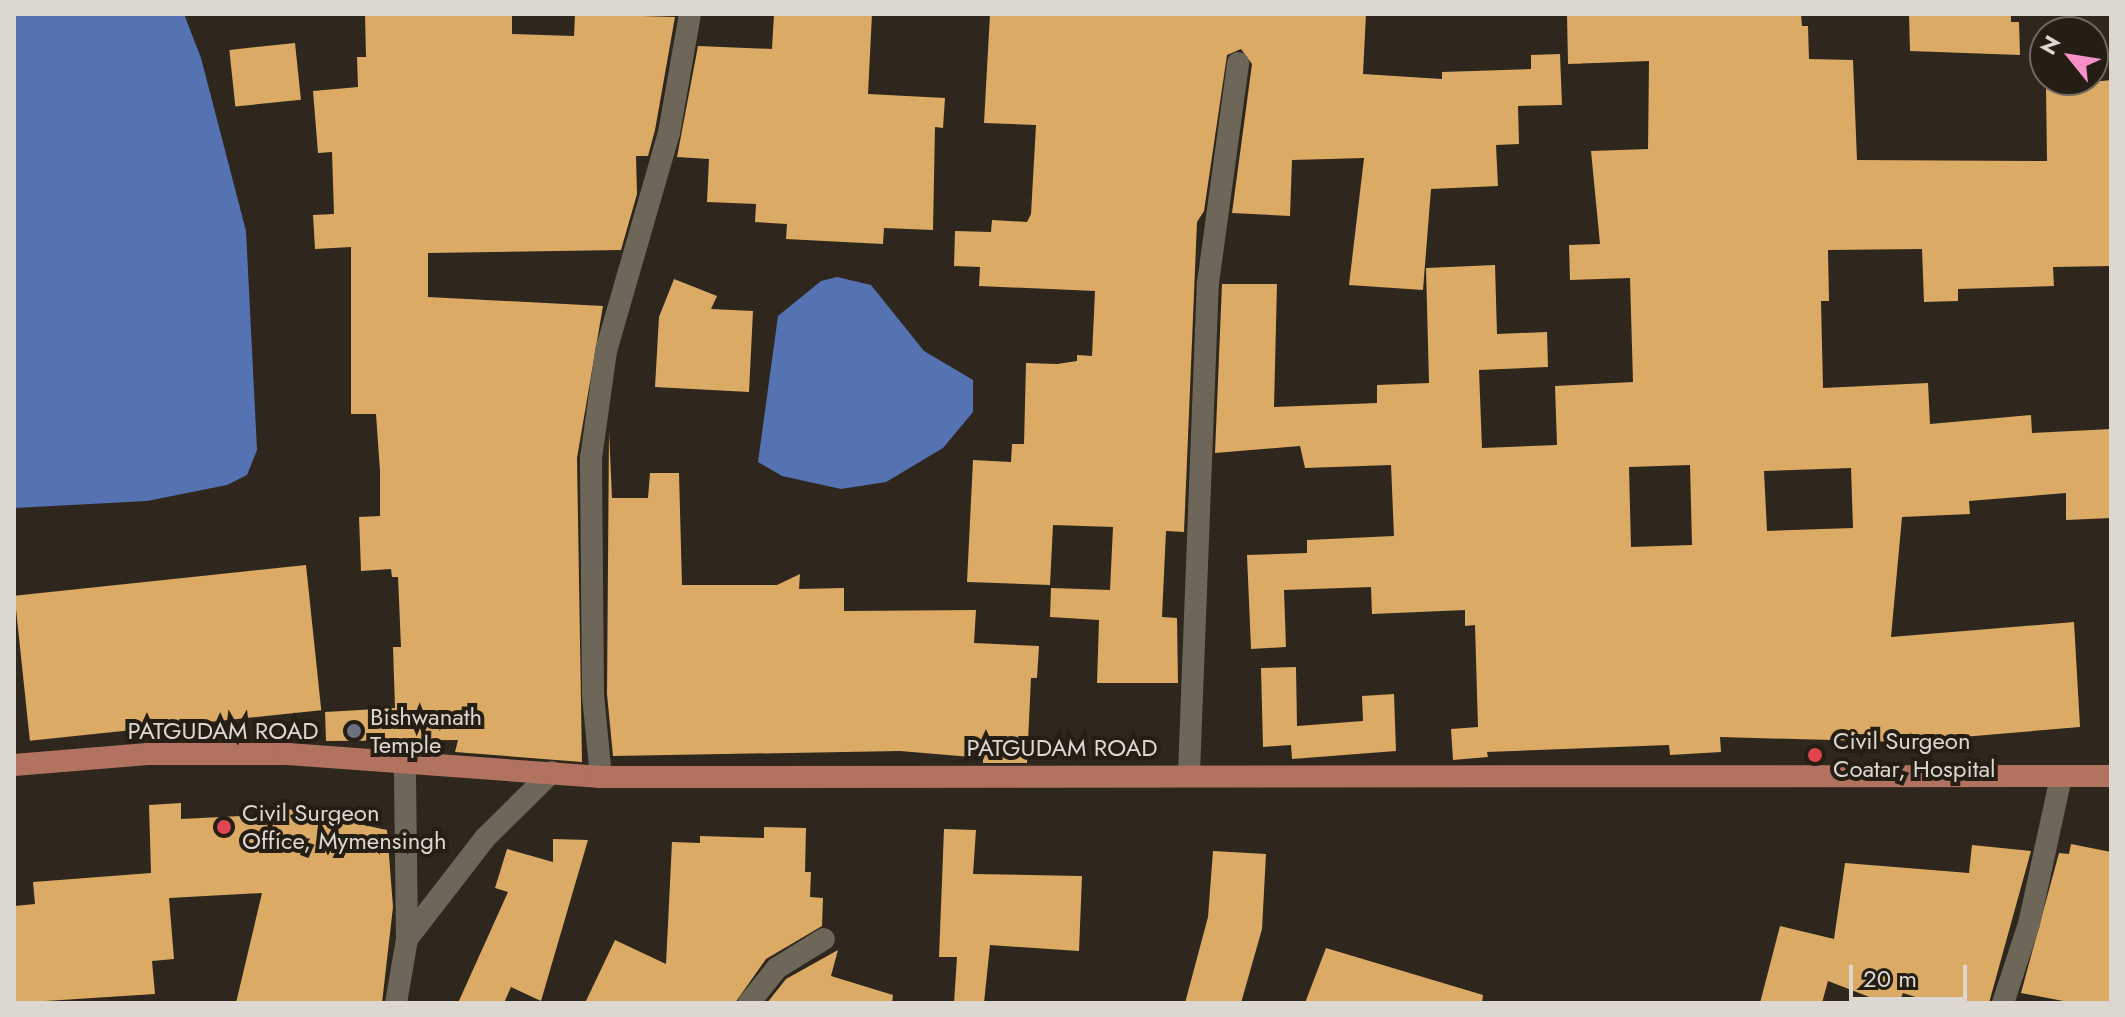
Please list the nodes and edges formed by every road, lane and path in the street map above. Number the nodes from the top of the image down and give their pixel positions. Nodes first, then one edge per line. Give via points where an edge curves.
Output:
1 (690, 14) edge
2 (1238, 63) dead end
3 (14, 765) edge
4 (405, 765) junction
5 (552, 772) junction
6 (1189, 773) junction
7 (2111, 776) edge
8 (601, 777) junction
9 (2061, 777) junction
10 (407, 939) junction
11 (824, 939) dead end
12 (396, 1003) edge
13 (749, 1003) edge
14 (2003, 1003) edge

1 - 8 street via 669,133 606,351 591,458 593,695
2 - 6 street via 1208,283
3 - 4 main road, PATGUDAM ROAD via 288,754
4 - 5 main road, PATGUDAM ROAD
4 - 10 street
5 - 8 main road, PATGUDAM ROAD
5 - 10 street via 485,838
6 - 8 main road, PATGUDAM ROAD
6 - 9 main road, PATGUDAM ROAD
7 - 9 main road, PATGUDAM ROAD
9 - 14 street via 2029,924
10 - 12 street
11 - 13 street via 777,968

